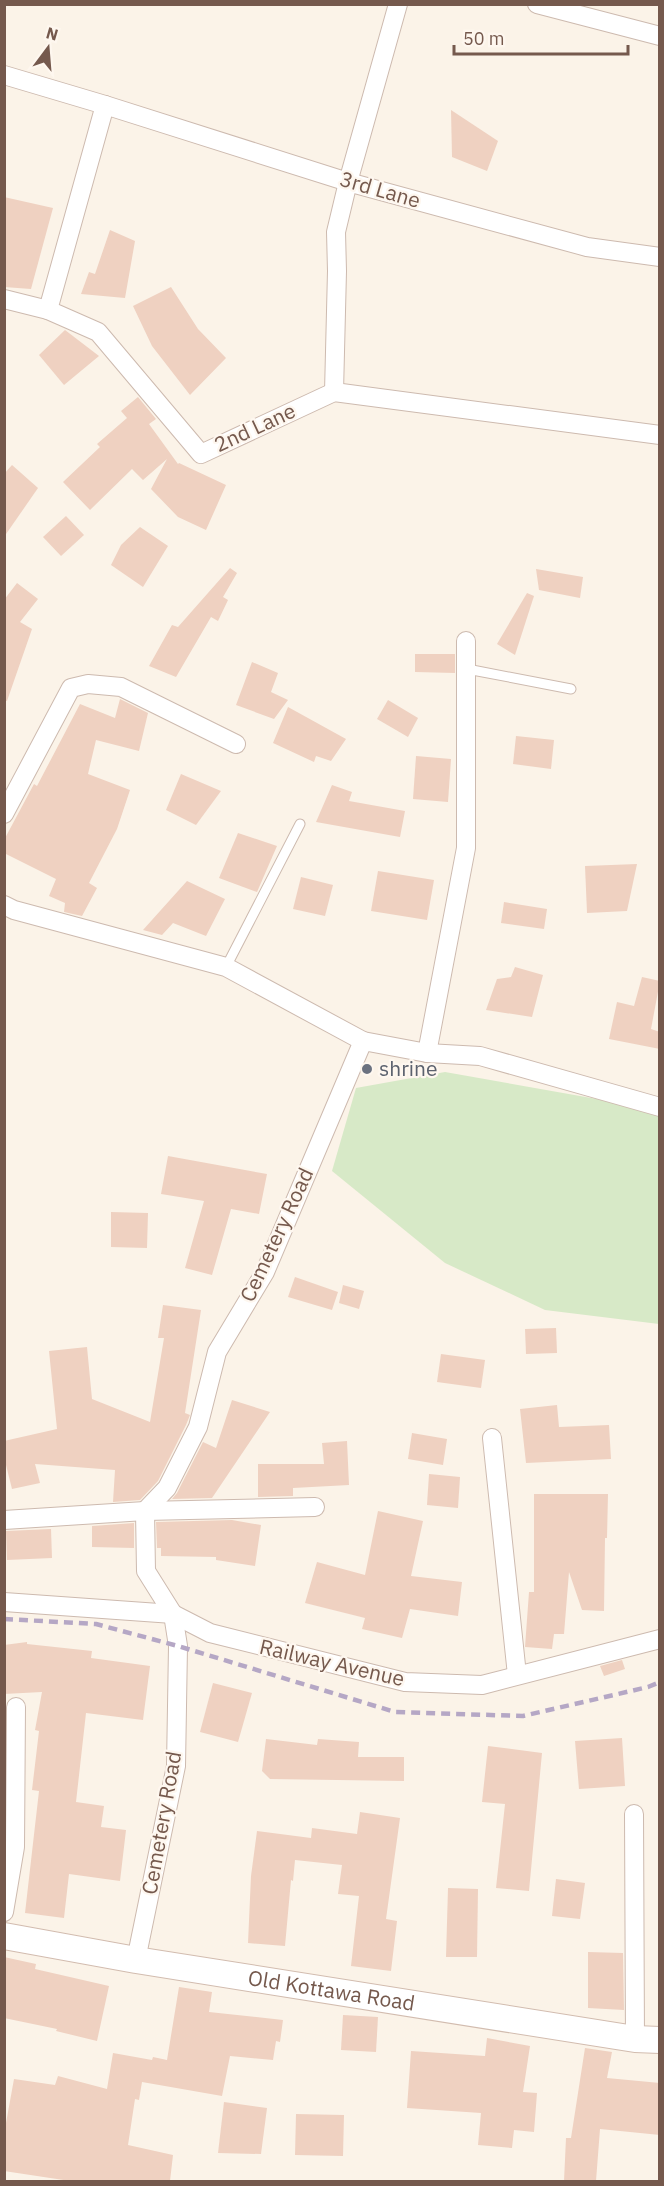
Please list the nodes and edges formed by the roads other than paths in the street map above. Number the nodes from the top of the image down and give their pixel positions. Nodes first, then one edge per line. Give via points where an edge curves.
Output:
1 (398, 4) edge
2 (537, 4) edge
3 (660, 36) edge
4 (4, 75) edge
5 (105, 105) junction
6 (348, 182) junction
7 (660, 257) edge
8 (4, 299) edge
9 (48, 310) junction
10 (334, 392) junction
11 (660, 435) edge
12 (466, 641) dead end
13 (467, 669) junction
14 (571, 689) dead end
15 (236, 744) dead end
16 (4, 814) edge
17 (300, 824) dead end
18 (4, 905) edge
19 (226, 967) junction
20 (363, 1041) junction
21 (427, 1053) junction
22 (660, 1107) edge
23 (492, 1438) dead end
24 (315, 1507) dead end
25 (145, 1511) junction
26 (4, 1520) edge
27 (4, 1602) edge
28 (173, 1614) junction
29 (660, 1639) edge
30 (518, 1675) junction
31 (16, 1707) dead end
32 (634, 1814) dead end
33 (4, 1912) edge
34 (4, 1936) edge
35 (136, 1960) junction
36 (647, 2039) edge

1 - 6 street
2 - 3 street
4 - 5 street, 3rd Lane
5 - 6 street, 3rd Lane
5 - 9 street
6 - 7 street, 3rd Lane via 586,247
6 - 10 street via 336,231
8 - 9 street
9 - 10 street, 2nd Lane via 98,332 201,454
10 - 11 street
12 - 13 street
13 - 14 lane
13 - 21 street via 466,848
15 - 16 street via 121,687 88,684 71,688
17 - 19 lane
18 - 19 street
19 - 20 street
20 - 21 street
20 - 25 street, Cemetery Road via 265,1272 217,1352 198,1427 167,1488
21 - 22 street via 480,1056
23 - 30 street
24 - 25 street
25 - 26 street
25 - 28 street, Cemetery Road via 146,1570
27 - 28 street, Railway Avenue
28 - 30 street, Railway Avenue via 210,1633 405,1682 482,1685
28 - 35 street, Cemetery Road via 178,1646 176,1766
29 - 30 street, Railway Avenue
31 - 33 street via 15,1847
32 - 36 street
34 - 35 street, Old Kottawa Road
35 - 36 street, Old Kottawa Road

